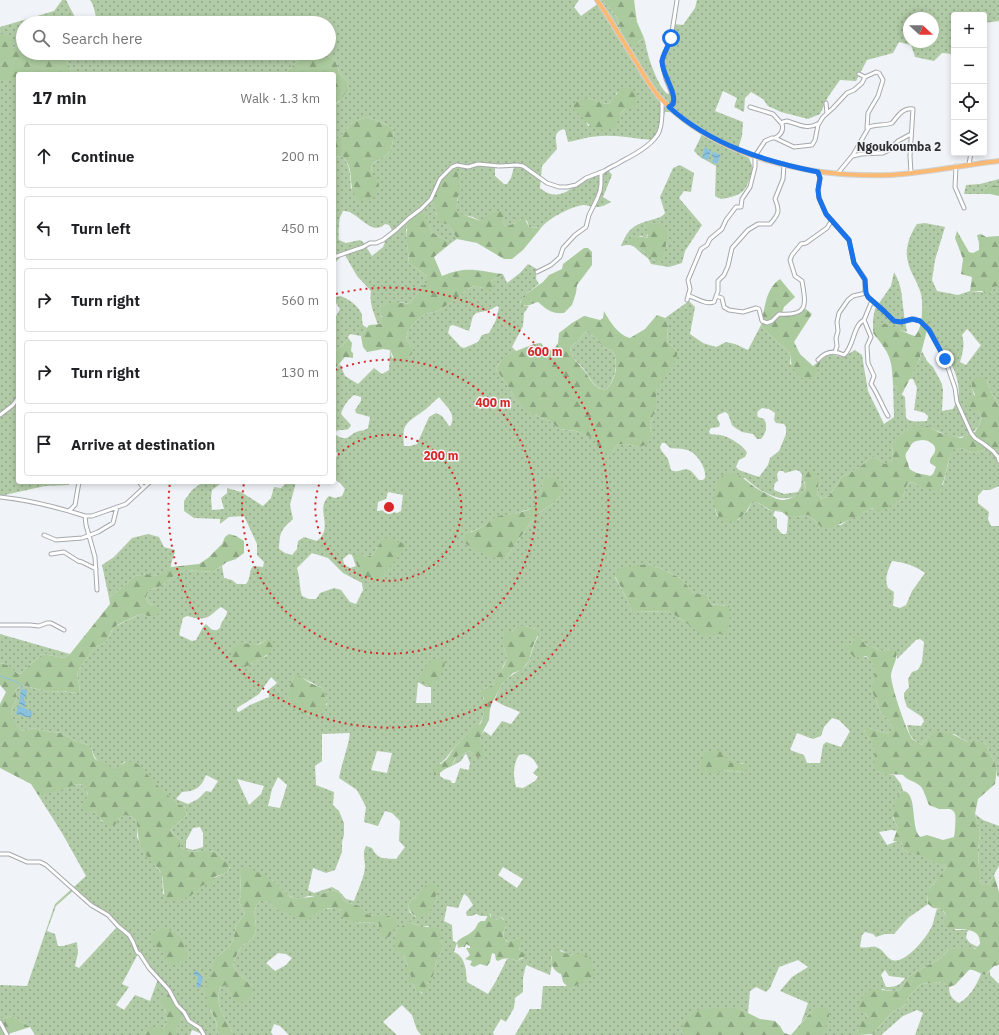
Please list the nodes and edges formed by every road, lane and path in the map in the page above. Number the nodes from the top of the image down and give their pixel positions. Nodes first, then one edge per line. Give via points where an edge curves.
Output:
1 (597, 0) edge
2 (677, 0) edge
3 (860, 74) dead end
4 (865, 77) junction
5 (662, 100) junction
6 (826, 103) dead end
7 (669, 107) junction
8 (750, 107) dead end
9 (826, 114) junction
10 (819, 122) junction
11 (782, 124) junction
12 (867, 130) junction
13 (911, 134) junction
14 (775, 138) junction
15 (755, 156) junction
16 (970, 156) edge
17 (852, 157) junction
18 (999, 161) edge
19 (784, 164) junction
20 (969, 164) junction
21 (956, 166) junction
22 (604, 171) junction
23 (818, 172) junction
24 (911, 173) junction
25 (838, 174) junction
26 (964, 208) dead end
27 (832, 220) junction
28 (336, 256) edge
29 (537, 272) dead end
30 (866, 293) junction
31 (689, 296) junction
32 (716, 296) junction
33 (687, 300) dead end
34 (873, 302) junction
35 (864, 320) junction
36 (835, 352) junction
37 (818, 360) dead end
38 (16, 401) edge
39 (0, 415) edge
40 (888, 416) dead end
41 (999, 461) edge
42 (79, 484) edge
43 (141, 484) edge
44 (147, 484) edge
45 (143, 487) junction
46 (0, 497) edge
47 (117, 507) junction
48 (69, 511) junction
49 (85, 516) junction
50 (44, 535) dead end
51 (89, 535) junction
52 (51, 554) dead end
53 (96, 569) junction
54 (97, 590) dead end
55 (0, 625) edge
56 (64, 630) dead end
57 (0, 854) edge
58 (0, 1022) edge
59 (7, 1035) edge
60 (204, 1035) edge

1 - 5 main road
2 - 7 street via 671,38 662,62 674,98 673,104
3 - 4 street
4 - 9 street via 862,83 847,92
4 - 12 street via 876,72 883,80 878,96 868,113
5 - 7 main road
5 - 22 street via 660,128 656,136 634,154
6 - 9 street
7 - 15 main road via 701,132
8 - 11 street via 773,114
9 - 10 street
10 - 11 street via 812,127 787,121
10 - 14 street via 812,145 794,147
11 - 14 street via 782,133
12 - 13 street via 875,124 892,123 902,111 911,108
12 - 17 street
13 - 17 street via 883,153
13 - 24 street
14 - 15 street via 765,141
15 - 19 main road
15 - 31 street via 756,167 742,205 736,207 722,229 701,249 688,280
16 - 20 street
17 - 25 street
18 - 20 main road
19 - 23 main road
19 - 32 street via 783,180 775,199 778,208 776,216 770,224 758,224 748,230 732,248 728,266 718,281
20 - 21 main road
21 - 24 main road
21 - 26 street via 955,187
22 - 28 street via 567,188 547,183 517,164 478,164 468,167 457,165 440,179 431,199 383,240
22 - 29 street via 586,227 563,248 560,257
23 - 25 main road
23 - 27 street via 819,198 826,214
24 - 25 main road
27 - 30 street via 849,240 854,263 865,280
27 - 32 street via 827,228 801,244 790,260 795,276 802,281 805,305 801,310 787,315 778,314 767,323 762,321 759,309 743,312 729,310 724,307 722,298
30 - 34 street
30 - 36 street via 853,296 839,313
31 - 32 street via 711,303
31 - 33 street
34 - 35 street
34 - 41 street via 894,321 915,319 929,330 945,359 957,402 971,433 992,451
35 - 36 street via 859,324 846,353 844,355
35 - 40 street via 871,337 867,346 868,363 874,376 871,384
36 - 37 street via 822,354
38 - 39 street
42 - 48 street via 75,505
43 - 45 street
44 - 45 street
45 - 47 street via 126,504
46 - 48 street via 37,502
47 - 49 street
47 - 51 street via 113,523
48 - 49 street
49 - 51 street
50 - 51 street via 56,540
51 - 53 street
52 - 53 street via 64,552
53 - 54 street
55 - 56 street via 39,626 51,623
57 - 60 street via 9,854 28,862 40,862 72,886 91,905 108,915 129,935 137,952 168,990 189,1022 200,1028
58 - 59 street

